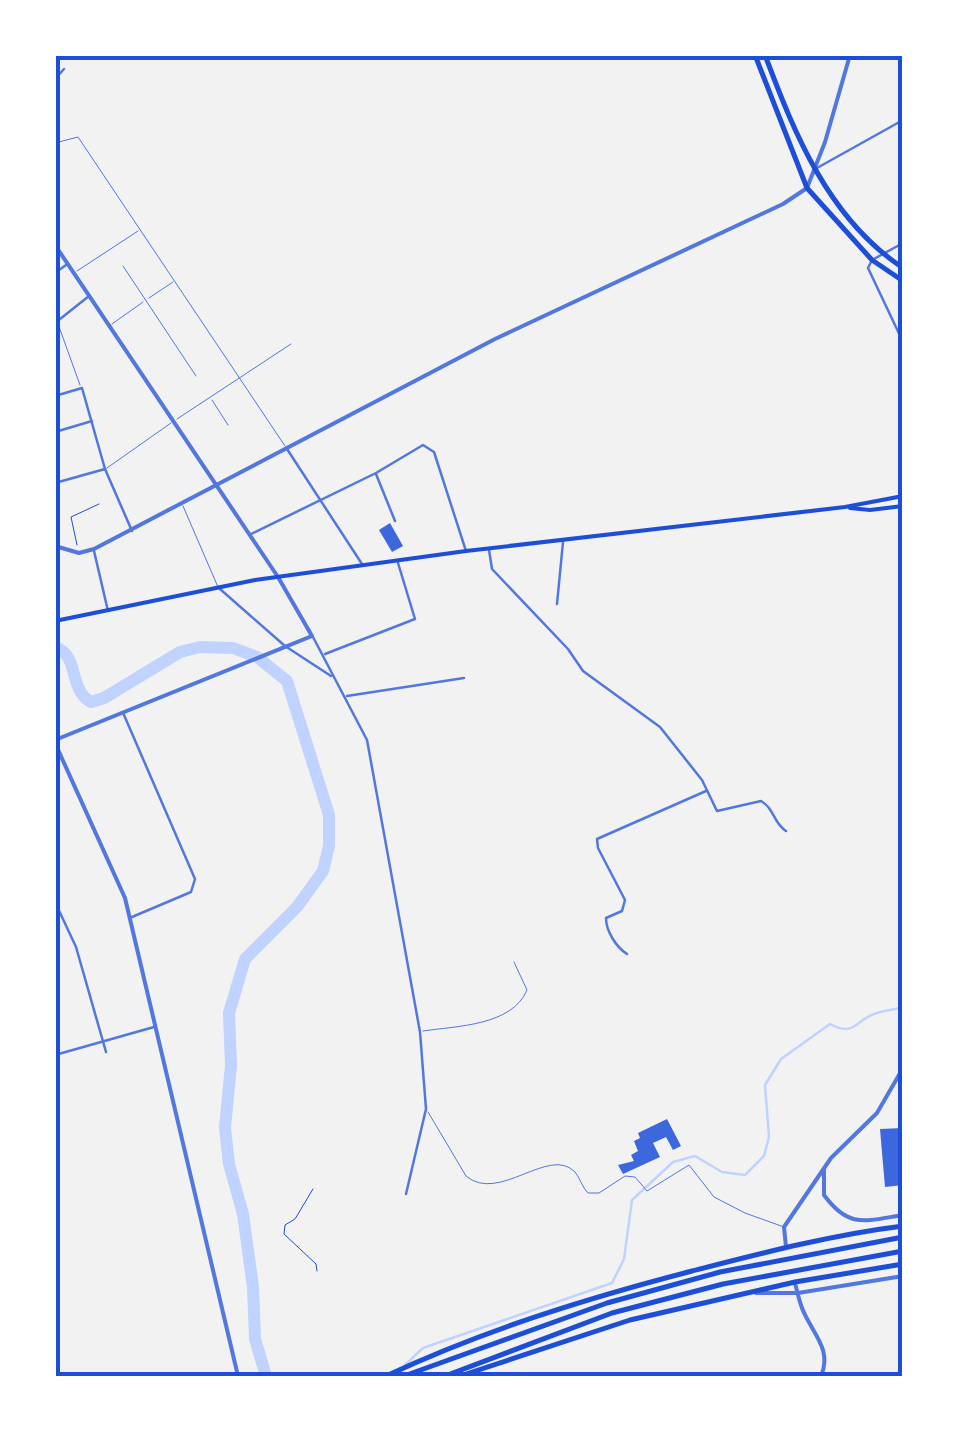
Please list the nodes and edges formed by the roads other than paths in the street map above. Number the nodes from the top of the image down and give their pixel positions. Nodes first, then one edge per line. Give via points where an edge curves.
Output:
1 (754, 55) edge
2 (765, 55) edge
3 (850, 55) edge
4 (64, 69) dead end
5 (55, 79) edge
6 (903, 120) edge
7 (55, 143) edge
8 (814, 170) junction
9 (807, 188) junction
10 (139, 231) junction
11 (903, 243) edge
12 (55, 244) edge
13 (882, 254) junction
14 (872, 260) junction
15 (68, 264) junction
16 (123, 266) dead end
17 (903, 268) edge
18 (74, 273) junction
19 (55, 274) edge
20 (175, 280) junction
21 (903, 281) edge
22 (90, 296) junction
23 (146, 300) junction
24 (56, 322) edge
25 (110, 326) junction
26 (903, 342) edge
27 (291, 344) dead end
28 (196, 376) dead end
29 (239, 378) junction
30 (82, 388) junction
31 (55, 396) edge
32 (211, 397) junction
33 (92, 421) junction
34 (174, 422) junction
35 (228, 425) dead end
36 (55, 432) edge
37 (286, 448) junction
38 (105, 470) junction
39 (376, 473) junction
40 (55, 483) edge
41 (216, 484) junction
42 (903, 496) edge
43 (319, 500) junction
44 (182, 502) junction
45 (903, 506) edge
46 (845, 507) junction
47 (395, 522) dead end
48 (132, 531) junction
49 (250, 534) junction
50 (563, 540) junction
51 (55, 546) edge
52 (489, 548) junction
53 (94, 549) junction
54 (466, 551) junction
55 (397, 562) junction
56 (364, 566) junction
57 (278, 578) junction
58 (219, 588) junction
59 (557, 604) dead end
60 (108, 612) junction
61 (55, 621) edge
62 (312, 636) junction
63 (285, 646) junction
64 (325, 654) dead end
65 (464, 678) dead end
66 (335, 679) junction
67 (346, 696) junction
68 (123, 711) junction
69 (55, 741) edge
70 (57, 756) edge
71 (708, 790) junction
72 (786, 831) dead end
73 (55, 902) edge
74 (130, 918) junction
75 (627, 954) dead end
76 (514, 962) dead end
77 (156, 1026) junction
78 (420, 1032) junction
79 (103, 1041) junction
80 (106, 1052) dead end
81 (55, 1055) edge
82 (903, 1068) edge
83 (426, 1109) junction
84 (824, 1166) junction
85 (406, 1194) dead end
86 (903, 1216) edge
87 (903, 1226) edge
88 (784, 1227) junction
89 (903, 1238) edge
90 (786, 1246) junction
91 (903, 1251) edge
92 (903, 1264) edge
93 (903, 1276) edge
94 (794, 1282) junction
95 (798, 1292) junction
96 (746, 1293) junction
97 (238, 1376) edge
98 (386, 1376) edge
99 (404, 1376) edge
100 (445, 1376) edge
101 (460, 1376) edge
102 (821, 1376) edge

1 - 9 main road
2 - 8 main road
3 - 8 street
4 - 5 street
6 - 8 street
7 - 10 lane via 78,136
8 - 9 street
8 - 13 main road
9 - 14 main road
9 - 37 street
10 - 18 lane
10 - 20 lane
11 - 13 street
12 - 15 street
13 - 14 street
13 - 17 main road
14 - 21 main road
14 - 26 street via 868,268
15 - 18 street
15 - 19 street
16 - 23 lane
18 - 22 street
20 - 23 lane
20 - 29 lane
22 - 24 street
22 - 25 street
23 - 25 lane
23 - 28 lane
24 - 30 lane
25 - 34 street
27 - 29 lane
29 - 32 lane
29 - 37 lane
30 - 31 street
30 - 33 street
32 - 34 lane
32 - 35 lane
33 - 36 street
33 - 38 street
34 - 38 lane
34 - 41 street
37 - 41 street
37 - 43 street
38 - 40 street
38 - 48 street
39 - 43 street
39 - 47 street
39 - 54 street via 423,445 434,452
41 - 44 street
41 - 49 street
42 - 46 main road
43 - 49 street
43 - 56 street
44 - 48 street
44 - 58 lane
45 - 46 main road
46 - 50 main road
48 - 53 street
49 - 57 street
50 - 52 main road
50 - 59 street
51 - 53 street via 78,553
52 - 54 main road
52 - 71 street via 492,569 583,671 660,727
53 - 60 street
54 - 55 main road
55 - 56 main road
55 - 64 street via 415,619
56 - 57 main road
57 - 58 main road
57 - 62 street
58 - 60 main road
58 - 63 street
60 - 61 main road
62 - 63 street
62 - 66 street
63 - 66 street
63 - 68 street
65 - 67 street
66 - 67 street
67 - 78 street via 367,740
68 - 69 street
68 - 74 street via 196,879 191,892
69 - 70 street
70 - 74 street
71 - 72 street via 720,811 762,801
71 - 75 street via 597,839 625,900 606,924
73 - 79 street via 76,946
74 - 77 street
76 - 78 lane via 527,990 522,1000 494,1019
77 - 79 street
77 - 97 street
78 - 83 street
79 - 80 street
79 - 81 street
82 - 84 street via 877,1113
83 - 85 street
83 - 88 lane via 474,1182 495,1184 556,1164 575,1172 588,1193 624,1176 647,1191 689,1165 714,1197
84 - 86 street via 824,1195 841,1216 858,1222
84 - 88 street
87 - 90 main road
88 - 90 street
89 - 99 main road via 720,1272 606,1303
90 - 98 main road via 603,1294
91 - 100 main road via 723,1284 612,1313
92 - 94 main road
93 - 95 street
94 - 95 street
94 - 96 main road
95 - 96 street
95 - 102 street via 824,1347
96 - 101 main road via 630,1320

